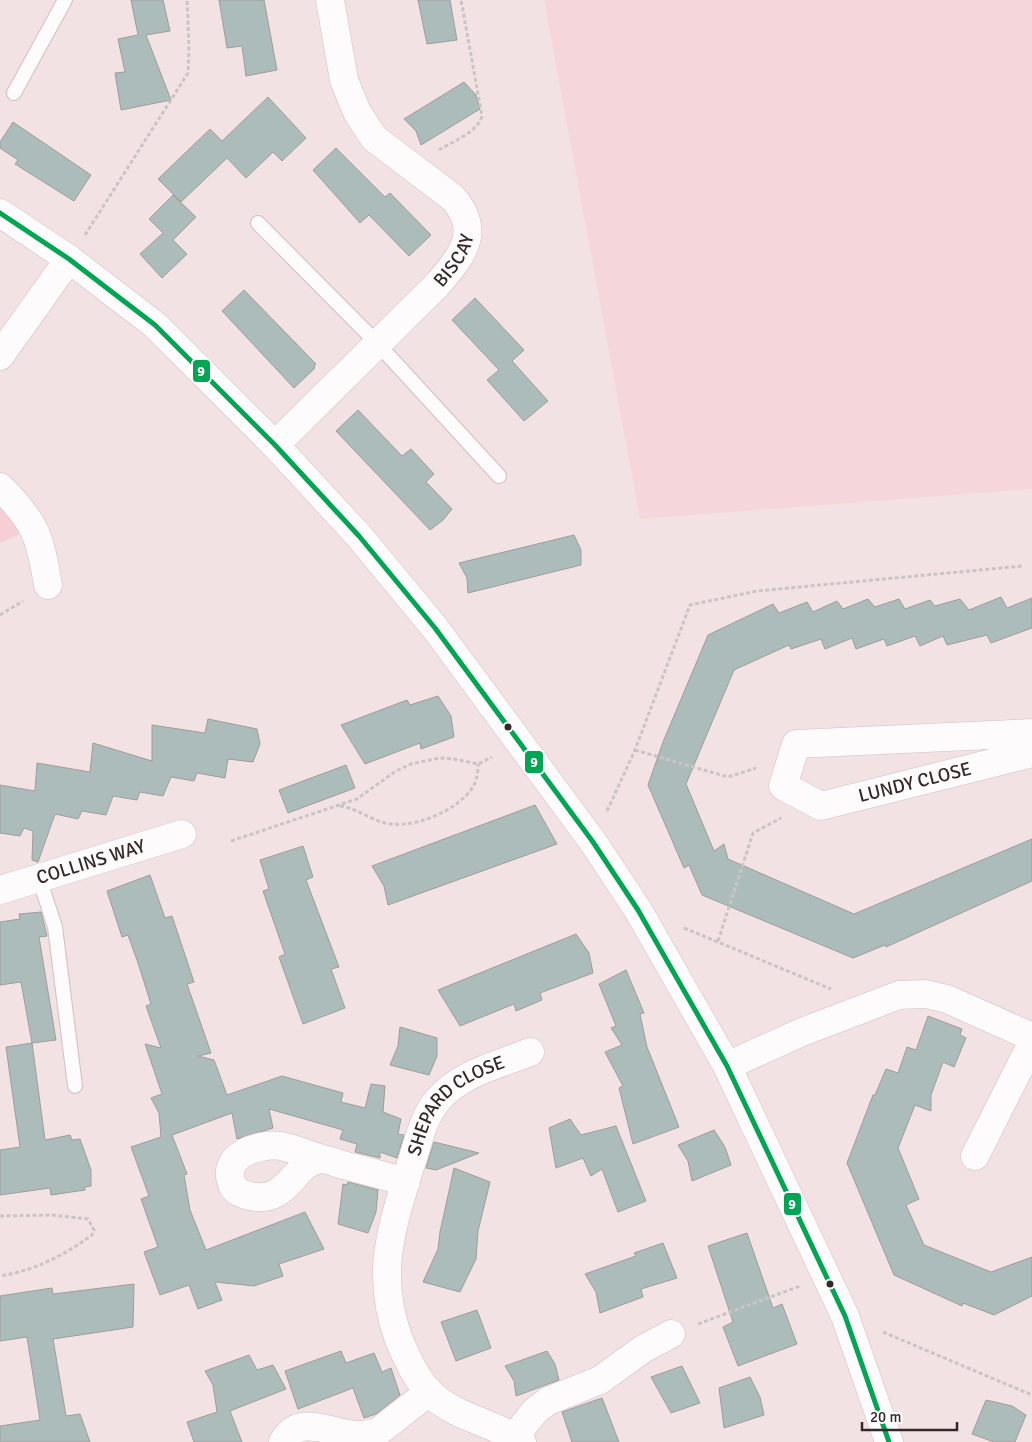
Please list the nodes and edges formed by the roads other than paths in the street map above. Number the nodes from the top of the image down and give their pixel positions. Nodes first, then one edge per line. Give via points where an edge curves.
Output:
1 (65, 0) edge
2 (330, 0) edge
3 (14, 93) dead end
4 (0, 212) edge
5 (258, 223) dead end
6 (69, 259) junction
7 (377, 343) junction
8 (0, 356) edge
9 (275, 445) junction
10 (500, 476) dead end
11 (0, 487) edge
12 (48, 585) dead end
13 (1032, 733) edge
14 (1032, 753) edge
15 (182, 834) dead end
16 (40, 878) junction
17 (0, 890) edge
18 (1032, 1037) edge
19 (1032, 1042) edge
20 (530, 1052) dead end
21 (727, 1066) junction
22 (75, 1086) dead end
23 (975, 1156) dead end
24 (322, 1159) dead end
25 (406, 1182) junction
26 (671, 1334) road end
27 (429, 1392) junction
28 (371, 1437) edge
29 (518, 1439) edge
30 (283, 1442) edge
31 (889, 1442) edge

1 - 3 lane
2 - 7 street, BISCAY via 344,80 356,112 374,138 452,198 467,220 468,237 454,265
4 - 6 street
5 - 7 lane
6 - 8 street
6 - 9 street via 155,326
7 - 9 street, BISCAY
7 - 10 lane
9 - 21 street via 378,559 435,628 593,842 638,910
11 - 12 street via 39,536
13 - 14 street, LUNDY CLOSE via 796,744 783,786 820,806
15 - 16 street, COLLINS WAY
16 - 17 street, COLLINS WAY
16 - 22 lane via 54,927
18 - 21 street via 947,999 926,994 899,996 802,1032
19 - 23 street
20 - 25 street, SHEPARD CLOSE via 468,1076 438,1100 427,1115
21 - 31 street via 846,1316
24 - 25 street, SHEPARD CLOSE
25 - 27 street, SHEPARD CLOSE via 387,1256 387,1299 405,1354
26 - 29 street via 643,1349 600,1380 548,1401 535,1411
27 - 28 street
27 - 29 street, SHEPARD CLOSE via 450,1406
28 - 30 street via 319,1426 303,1426 292,1431

